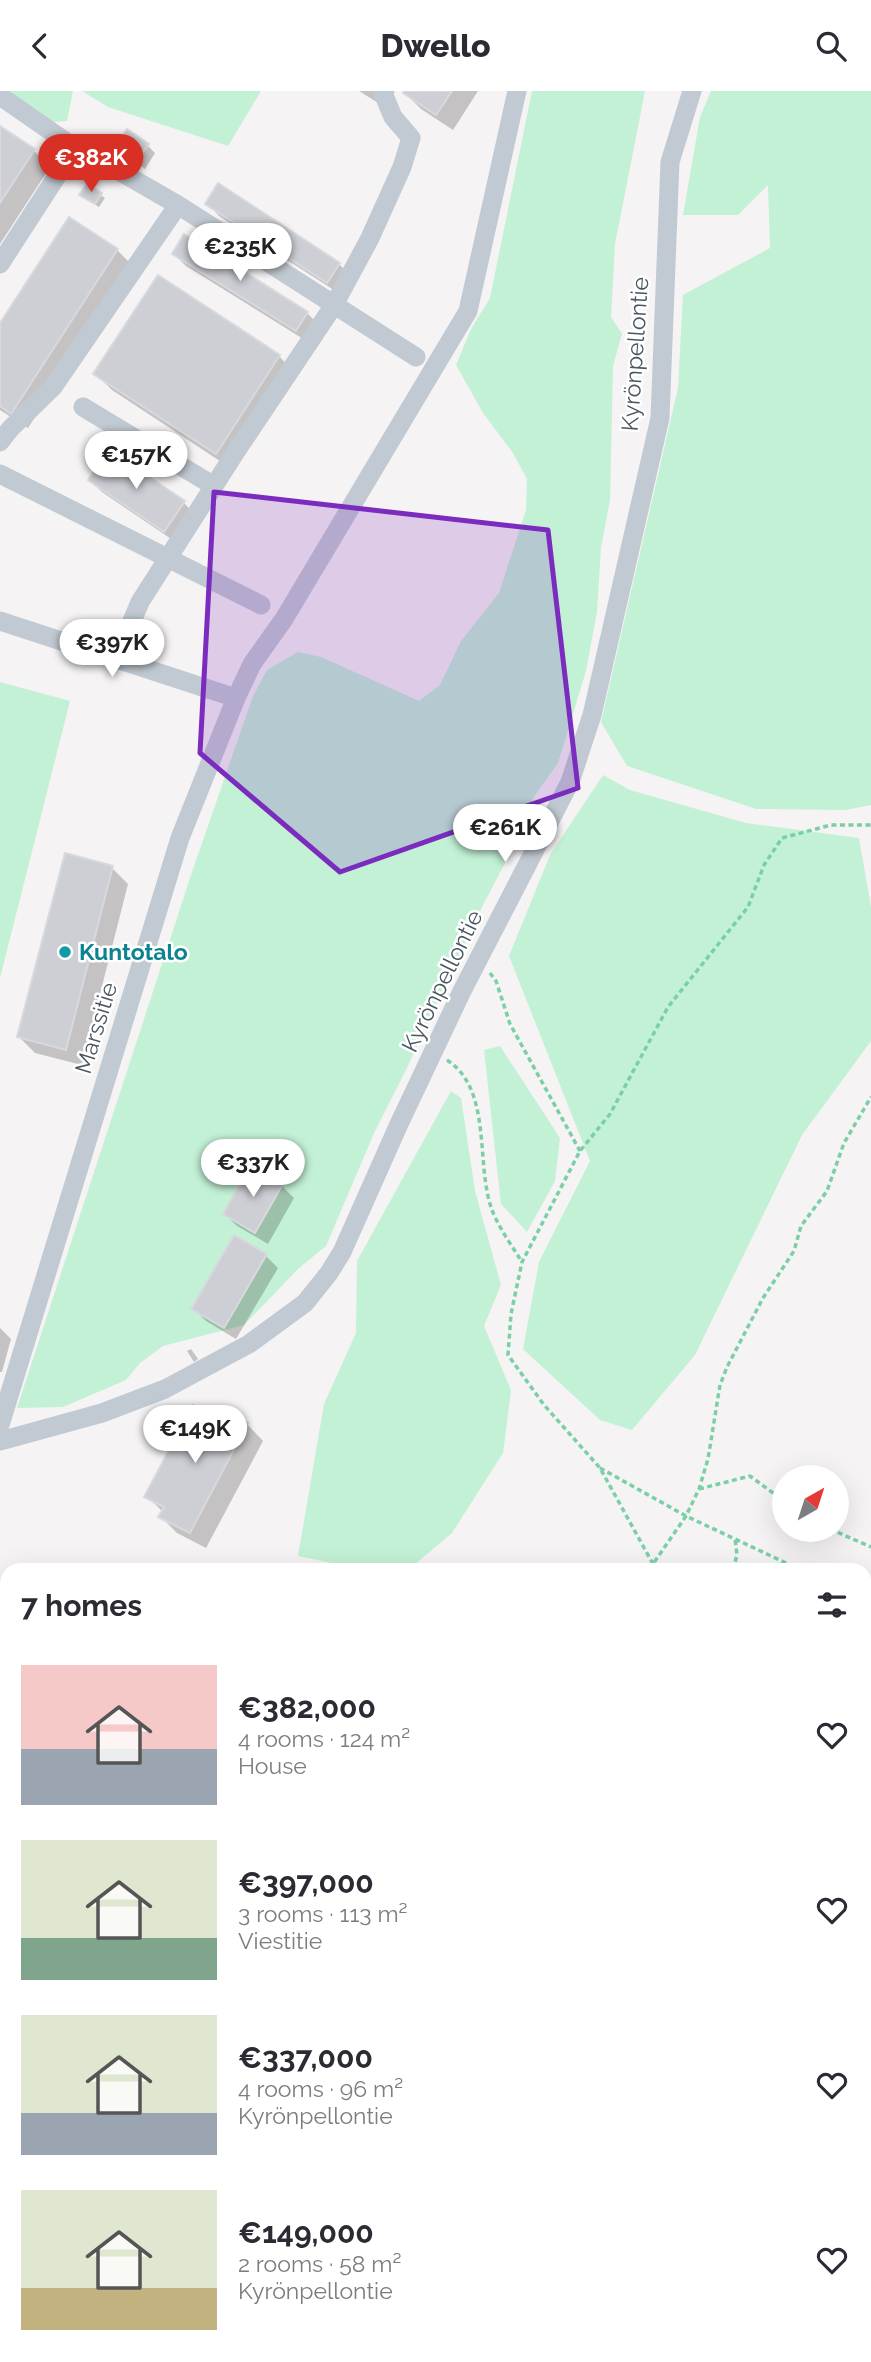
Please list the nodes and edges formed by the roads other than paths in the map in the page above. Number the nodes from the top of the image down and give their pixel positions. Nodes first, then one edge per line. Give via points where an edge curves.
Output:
1 (385, 91) edge
2 (517, 91) edge
3 (692, 91) edge
4 (0, 96) edge
5 (75, 148) junction
6 (178, 205) junction
7 (0, 264) edge
8 (334, 305) junction
9 (416, 357) dead end
10 (83, 407) dead end
11 (0, 442) edge
12 (0, 474) edge
13 (214, 486) junction
14 (167, 559) junction
15 (271, 611) junction
16 (0, 621) edge
17 (116, 659) junction
18 (236, 698) junction
19 (0, 1425) edge
20 (0, 1441) edge

1 - 8 street via 393,117 411,138 370,239
2 - 15 street, Marssitie via 468,311
3 - 20 street, Kyrönpellontie via 670,162 660,418 592,715 570,782 433,1052 342,1252 305,1303 249,1344 166,1389 103,1413
4 - 5 street
5 - 6 street
5 - 7 street
6 - 8 street
6 - 11 street via 53,387
8 - 9 street
8 - 13 street
10 - 13 street
12 - 14 street
13 - 14 street
14 - 15 street
14 - 17 street via 140,602
15 - 18 street, Marssitie
16 - 17 street
17 - 18 street
18 - 19 street, Marssitie via 180,838

